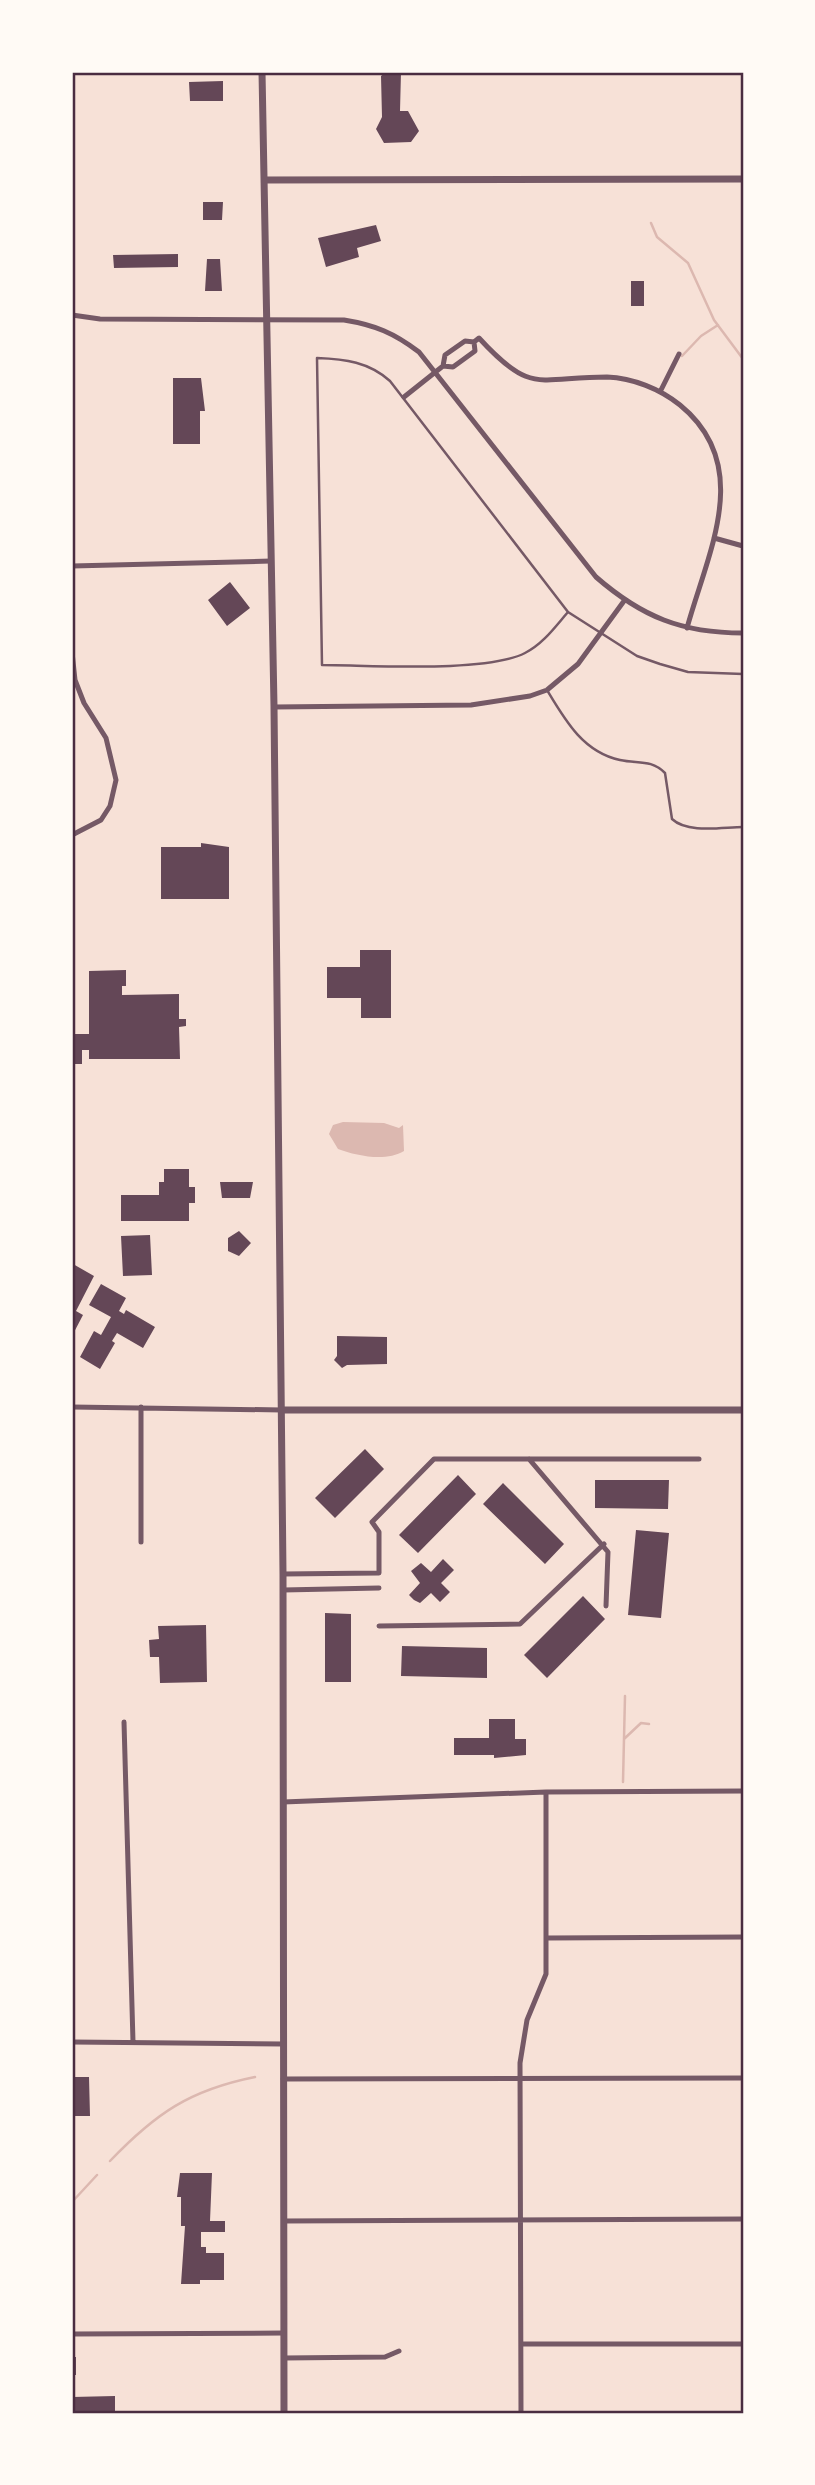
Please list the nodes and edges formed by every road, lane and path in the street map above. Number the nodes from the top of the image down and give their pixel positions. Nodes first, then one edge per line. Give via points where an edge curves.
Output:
1 (262, 72) edge
2 (743, 179) edge
3 (264, 180) junction
4 (72, 315) edge
5 (264, 318) junction
6 (474, 342) junction
7 (679, 354) dead end
8 (443, 366) junction
9 (434, 373) junction
10 (660, 391) junction
11 (404, 397) junction
12 (714, 538) junction
13 (743, 547) edge
14 (271, 561) junction
15 (72, 566) edge
16 (624, 601) junction
17 (568, 612) junction
18 (687, 628) junction
19 (600, 633) junction
20 (743, 633) edge
21 (72, 652) edge
22 (743, 674) edge
23 (547, 690) junction
24 (274, 707) junction
25 (743, 827) edge
26 (72, 835) edge
27 (72, 1407) edge
28 (141, 1407) junction
29 (282, 1410) junction
30 (743, 1410) edge
31 (529, 1459) junction
32 (699, 1459) dead end
33 (141, 1542) dead end
34 (604, 1544) junction
35 (283, 1574) junction
36 (379, 1588) dead end
37 (283, 1590) junction
38 (606, 1606) dead end
39 (379, 1626) dead end
40 (124, 1722) dead end
41 (743, 1791) edge
42 (546, 1792) junction
43 (283, 1802) junction
44 (743, 1937) edge
45 (548, 1938) junction
46 (72, 2042) edge
47 (134, 2042) junction
48 (283, 2044) junction
49 (519, 2077) junction
50 (283, 2078) junction
51 (743, 2078) edge
52 (520, 2219) junction
53 (743, 2219) edge
54 (284, 2221) junction
55 (284, 2333) junction
56 (72, 2334) edge
57 (521, 2344) junction
58 (743, 2344) edge
59 (399, 2351) dead end
60 (284, 2358) junction
61 (284, 2413) edge
62 (521, 2413) edge

1 - 3 street
2 - 3 street
3 - 5 street
4 - 5 street via 100,319
5 - 9 street via 374,325 396,334 419,352
5 - 14 street
6 - 8 street via 465,341 445,355
6 - 8 street via 475,351 453,367
6 - 10 street via 479,338 499,360 522,376 542,382 608,377
7 - 10 street
8 - 9 street
9 - 11 street
9 - 16 street via 596,577
10 - 12 street via 699,425 718,463 721,506
11 - 17 lane
11 - 17 lane via 378,371 352,360 317,358 322,665 503,661 540,644
12 - 13 street
12 - 18 street
14 - 15 street
14 - 24 street
16 - 18 street via 650,616
16 - 19 street
17 - 19 lane
18 - 20 street
19 - 22 lane via 660,664 688,671
19 - 23 street via 578,664
21 - 26 street via 75,680 106,738 116,780 110,806 101,820
23 - 24 street via 471,705
23 - 25 lane via 579,738 597,751 619,760 651,763 665,773 672,819 677,823
24 - 29 street
27 - 28 street
28 - 29 street
28 - 33 street
29 - 30 street
29 - 35 street
31 - 32 street
31 - 34 street
31 - 35 street via 433,1459 372,1522 379,1532 379,1573
34 - 38 street via 609,1554
34 - 39 street via 520,1624
35 - 37 street
36 - 37 street
37 - 43 street
40 - 47 street
41 - 42 street
42 - 43 street
42 - 45 street
43 - 48 street
44 - 45 street
45 - 49 street via 546,1974 527,2020
46 - 47 street
47 - 48 street
48 - 50 street
49 - 50 street
49 - 51 street
49 - 52 street
50 - 54 street
52 - 53 street
52 - 54 street
52 - 57 street
54 - 55 street
55 - 56 street
55 - 60 street
57 - 58 street
57 - 62 street
59 - 60 street via 385,2357
60 - 61 street

